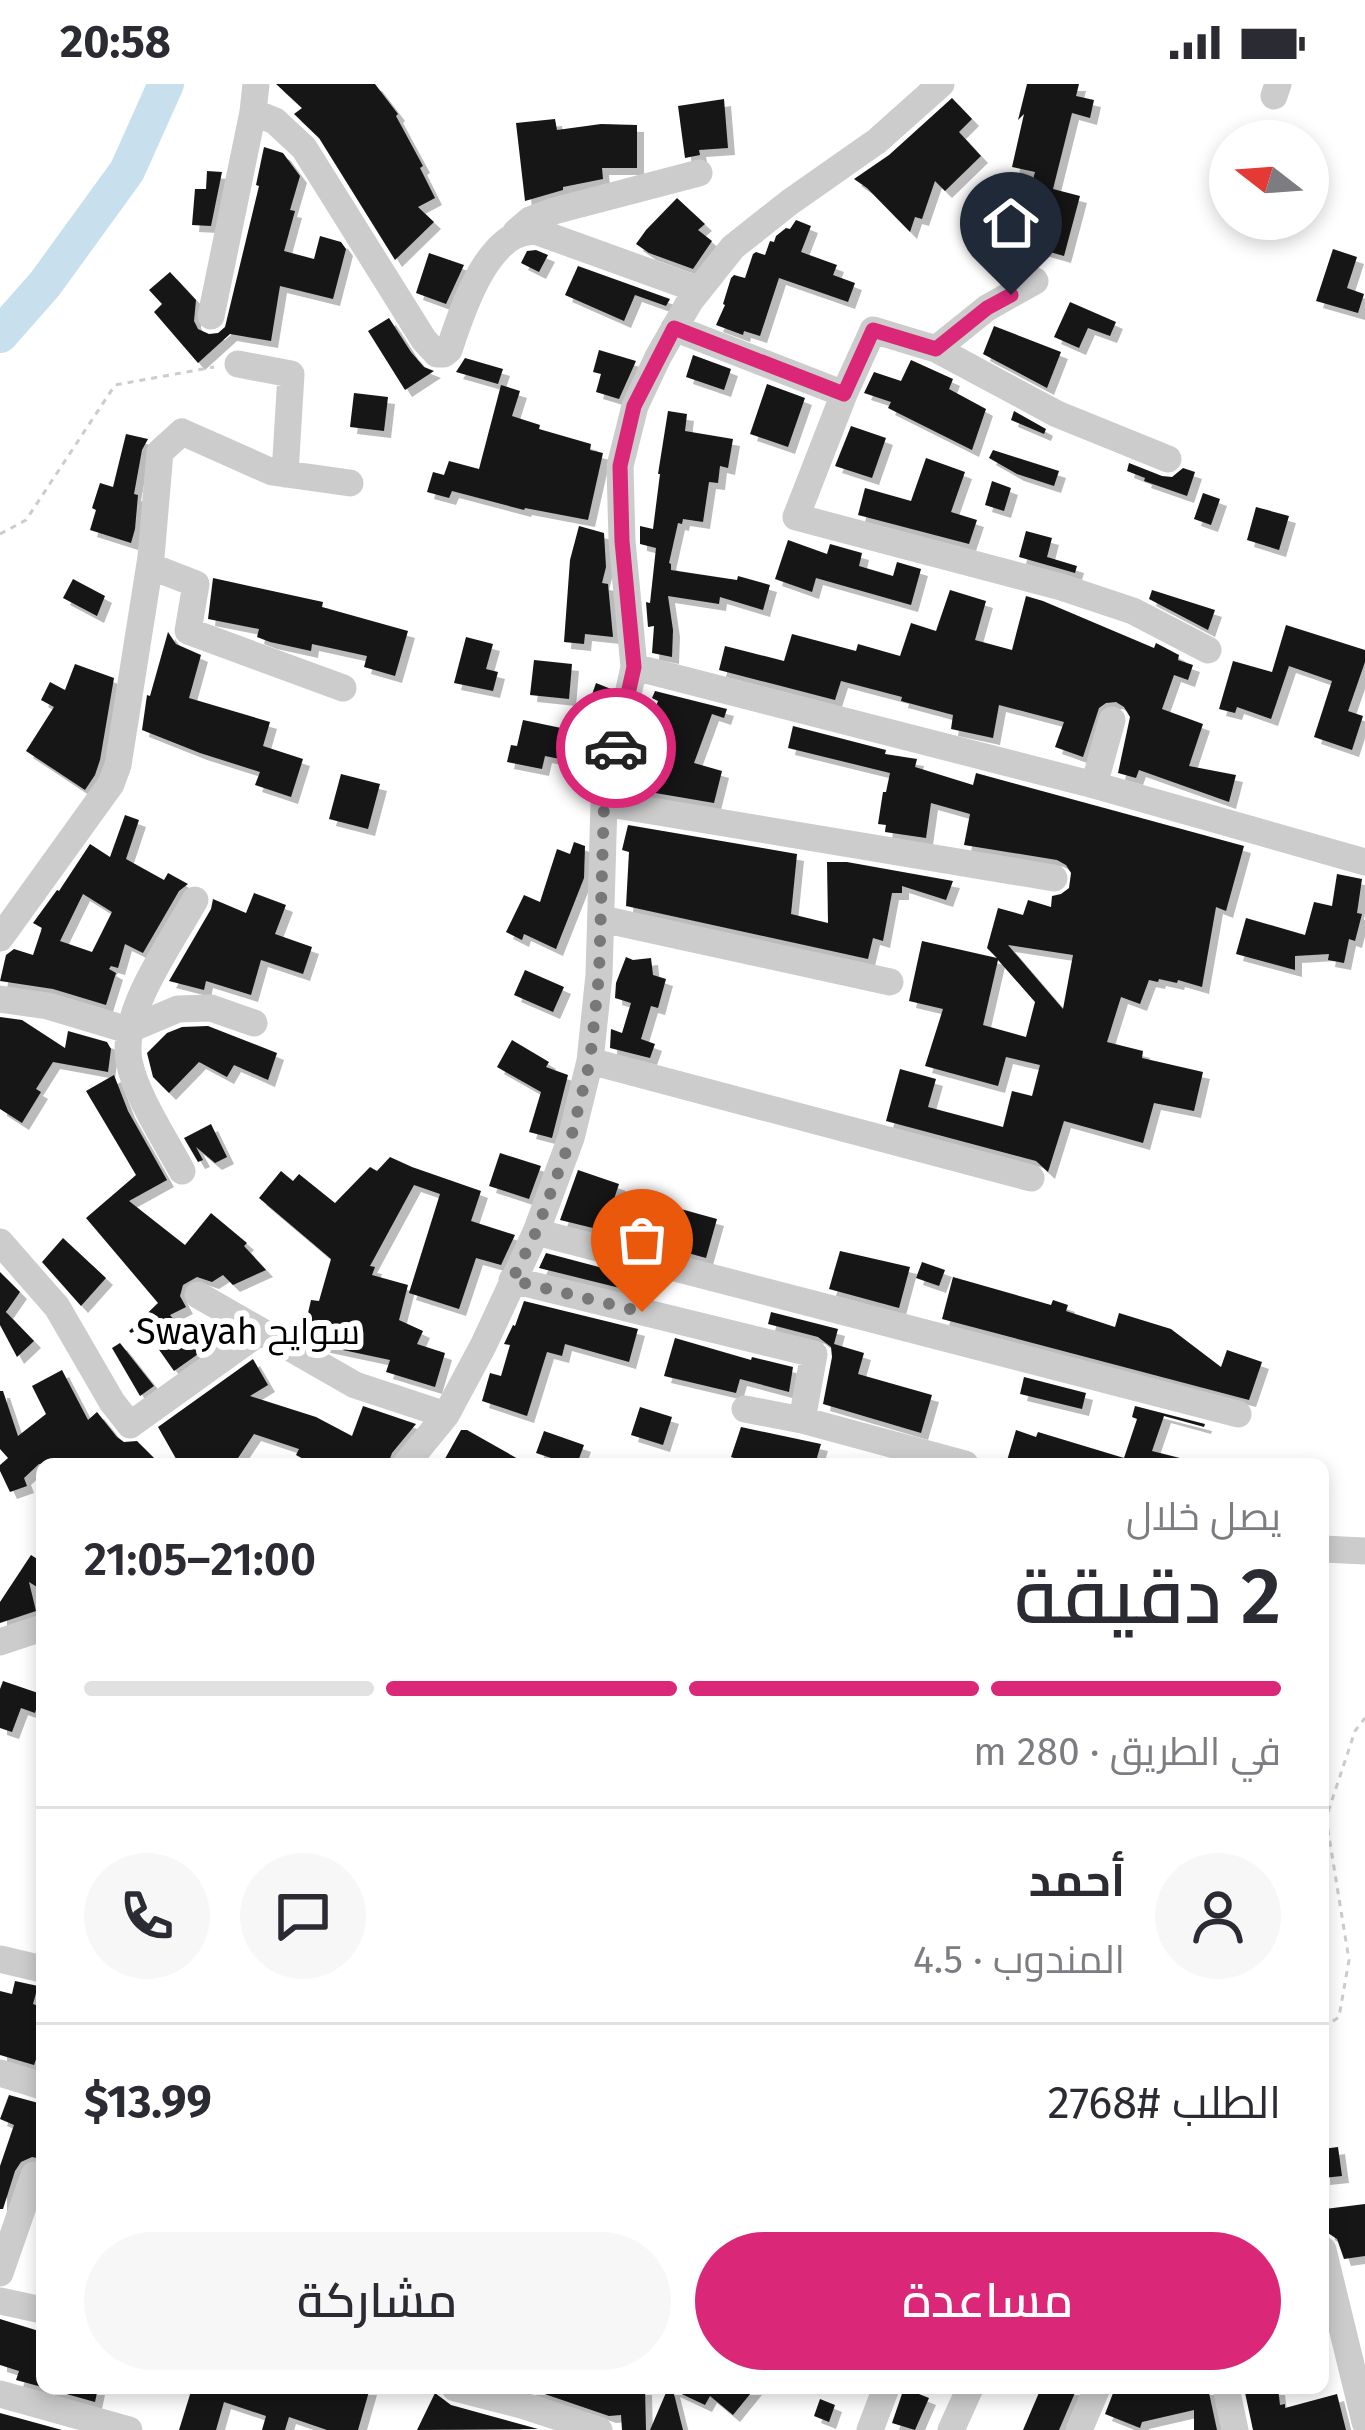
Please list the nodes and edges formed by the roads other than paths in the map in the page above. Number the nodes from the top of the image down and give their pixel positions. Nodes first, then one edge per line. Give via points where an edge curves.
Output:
1 (941, 84) edge
2 (254, 98) edge
3 (699, 173) dead end
4 (511, 236) junction
5 (1035, 281) dead end
6 (699, 290) junction
7 (211, 316) dead end
8 (674, 328) junction
9 (936, 349) junction
10 (238, 364) road end
11 (844, 394) junction
12 (1168, 459) dead end
13 (285, 474) junction
14 (350, 483) dead end
15 (150, 566) junction
16 (1208, 650) dead end
17 (634, 667) junction
18 (343, 688) dead end
19 (1112, 721) dead end
20 (1094, 785) junction
21 (604, 803) junction
22 (1365, 862) edge
23 (1054, 878) dead end
24 (195, 900) dead end
25 (602, 919) junction
26 (0, 938) edge
27 (890, 982) dead end
28 (0, 999) edge
29 (254, 1023) dead end
30 (128, 1030) junction
31 (590, 1061) junction
32 (182, 1171) dead end
33 (1031, 1178) dead end
34 (536, 1232) junction
35 (0, 1242) edge
36 (512, 1280) junction
37 (198, 1295) dead end
38 (261, 1330) junction
39 (745, 1409) dead end
40 (1238, 1414) dead end
41 (446, 1415) junction
42 (802, 1420) junction
43 (411, 1458) edge
44 (943, 1458) edge
45 (1329, 1549) edge
46 (1365, 1551) edge
47 (36, 1630) edge
48 (0, 1642) edge
49 (0, 1959) edge
50 (36, 1968) edge
51 (0, 2073) edge
52 (36, 2084) edge
53 (34, 2175) dead end
54 (0, 2273) edge
55 (1329, 2273) edge
56 (0, 2301) edge
57 (36, 2309) edge
58 (0, 2394) edge
59 (480, 2394) edge
60 (884, 2394) edge
61 (967, 2394) edge
62 (1094, 2394) edge
63 (1227, 2394) edge
64 (1363, 2408) edge
65 (129, 2430) edge
66 (598, 2430) edge
67 (870, 2430) edge
68 (951, 2430) edge
69 (1079, 2430) edge
70 (1235, 2430) edge

1 - 6 street via 734,247
2 - 4 street via 304,148 437,354 449,350 478,276
2 - 7 street
3 - 4 street via 554,211
4 - 6 street via 538,232
5 - 9 street
6 - 8 street
8 - 11 street
8 - 17 street via 634,406 620,466
9 - 11 street via 873,330
9 - 12 street via 1058,414
10 - 13 street via 291,374
11 - 16 street via 796,517 1060,587 1132,611
13 - 14 street
13 - 15 street via 182,432 160,452
15 - 18 street via 196,584 188,631
15 - 26 street via 111,784
17 - 20 street
17 - 21 street
19 - 20 street
20 - 22 street
21 - 23 street
21 - 25 street
24 - 30 street
25 - 27 street
25 - 31 street
28 - 30 street
29 - 30 street via 194,1008
30 - 32 street via 129,1063
31 - 33 street
31 - 34 street
34 - 36 street
34 - 40 street
35 - 38 street via 57,1307 130,1425
36 - 41 street
36 - 42 street via 814,1354
37 - 38 street
38 - 41 street via 355,1385
39 - 42 street
41 - 43 street
42 - 44 street
45 - 46 street
47 - 48 street
49 - 50 street
51 - 52 street
53 - 54 street
55 - 64 street
56 - 57 street
58 - 65 street
59 - 66 street
60 - 67 street
61 - 68 street
62 - 69 street
63 - 70 street

